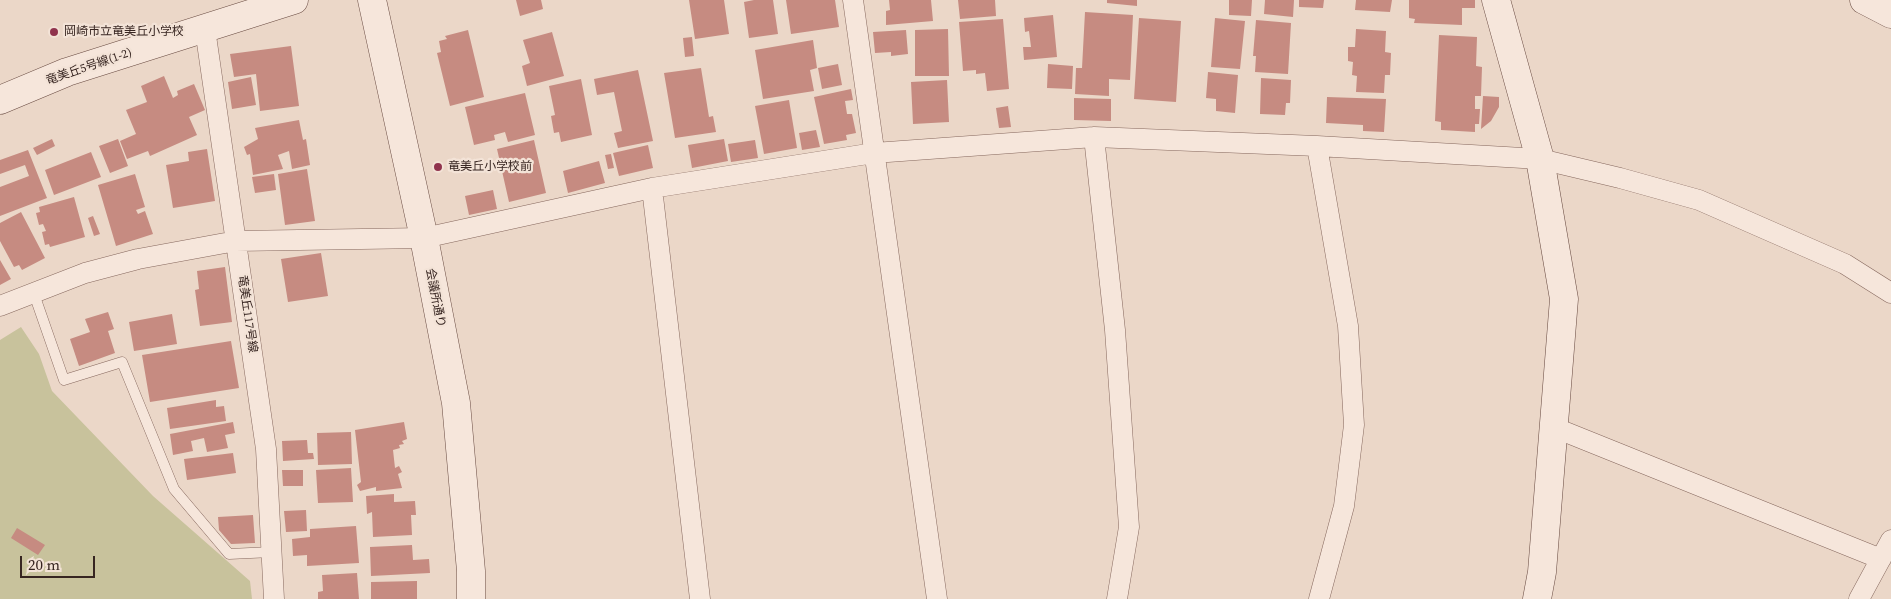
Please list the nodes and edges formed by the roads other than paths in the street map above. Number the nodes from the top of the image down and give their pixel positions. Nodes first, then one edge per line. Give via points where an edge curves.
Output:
1 (294, 0) edge
2 (372, 0) edge
3 (853, 0) edge
4 (1496, 0) edge
5 (1864, 0) edge
6 (1891, 14) edge
7 (205, 30) junction
8 (0, 100) edge
9 (1094, 137) junction
10 (1317, 146) junction
11 (874, 153) junction
12 (1540, 159) junction
13 (652, 188) junction
14 (424, 238) junction
15 (236, 241) junction
16 (33, 292) junction
17 (1891, 292) edge
18 (0, 306) edge
19 (1553, 427) junction
20 (1891, 540) edge
21 (272, 552) junction
22 (1881, 558) junction
23 (274, 599) edge
24 (471, 599) edge
25 (700, 599) edge
26 (937, 599) edge
27 (1117, 599) edge
28 (1319, 599) edge
29 (1537, 599) edge
30 (1859, 599) edge

1 - 7 street, 竜美丘5号線(1-2)
2 - 14 street, 会議所通り
3 - 11 street
4 - 12 street
5 - 6 street
7 - 8 street, 竜美丘5号線(1-2) via 67,72
7 - 15 street, 竜美丘117号線
9 - 10 street
9 - 11 street
9 - 27 street via 1115,330 1128,527
10 - 12 street
10 - 28 street via 1348,326 1354,425 1344,506
11 - 13 street
11 - 26 street
12 - 17 street via 1699,200 1845,264
12 - 19 street via 1564,300
13 - 14 street
13 - 25 street
14 - 15 street
14 - 24 street, 会議所通り via 456,403
15 - 16 street via 138,259 85,273
15 - 21 street, 竜美丘117号線 via 266,449
16 - 18 street
16 - 21 lane via 64,380 122,362 174,489 229,554
19 - 22 street
19 - 29 street
20 - 22 street
21 - 23 street, 竜美丘117号線
22 - 30 street

